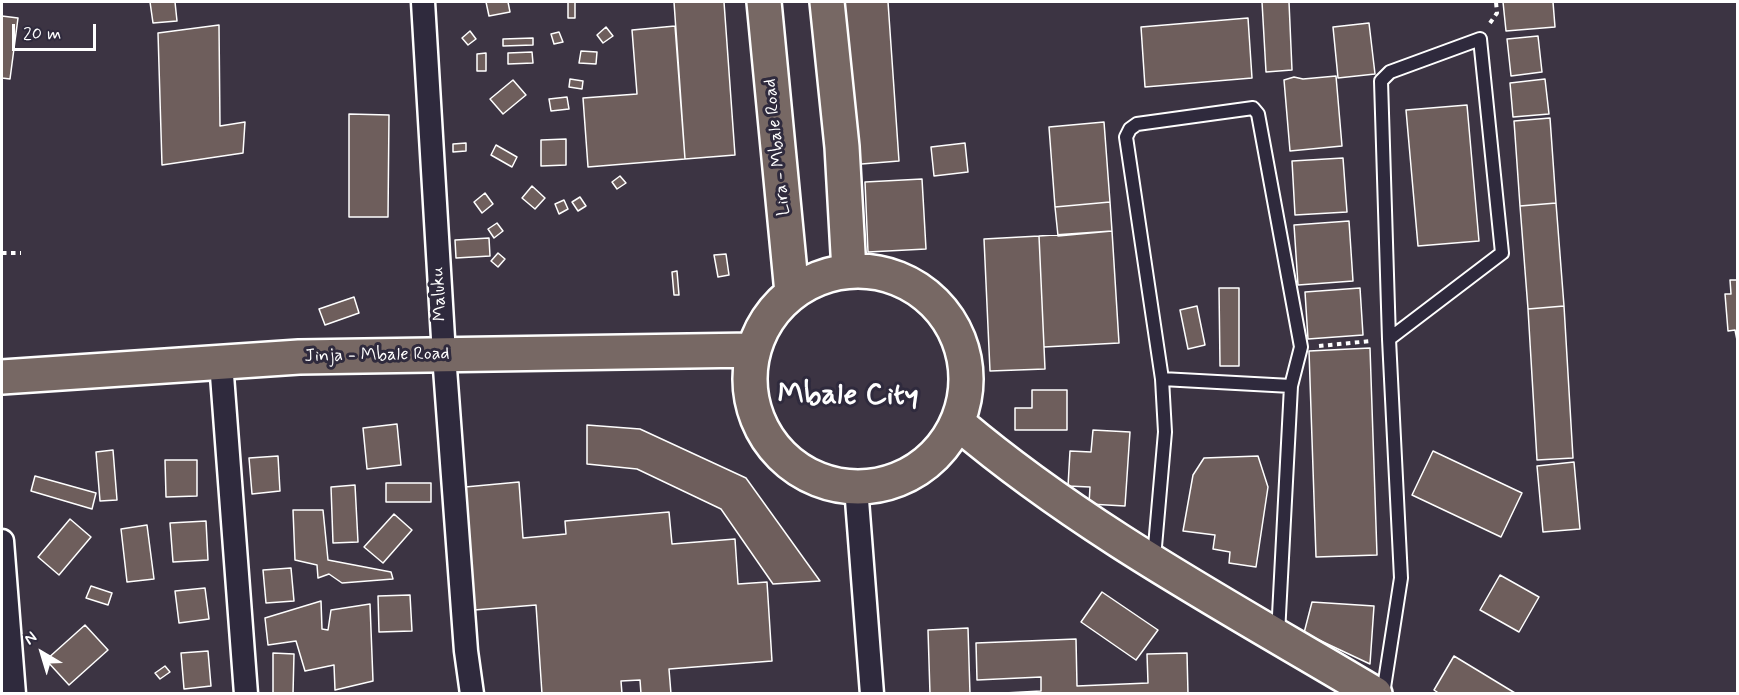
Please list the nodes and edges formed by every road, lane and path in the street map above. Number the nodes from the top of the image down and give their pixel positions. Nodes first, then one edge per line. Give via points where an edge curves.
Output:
1 (423, 2) edge
2 (764, 2) edge
3 (827, 2) edge
4 (2, 253) edge
5 (21, 254) dead end
6 (849, 271) junction
7 (792, 293) junction
8 (1389, 339) junction
9 (1301, 347) junction
10 (753, 350) junction
11 (444, 355) junction
12 (221, 362) junction
13 (2, 377) edge
14 (1162, 379) junction
15 (1291, 386) junction
16 (958, 423) junction
17 (856, 487) junction
18 (2, 542) edge
19 (1154, 562) junction
20 (1278, 636) junction
21 (14, 693) edge
22 (246, 693) edge
23 (472, 693) edge
24 (872, 693) edge
25 (1376, 693) edge
26 (1383, 693) edge

1 - 11 street, Maluku
2 - 7 main road, Lira - Mbale Road
3 - 6 main road via 842,147
4 - 5 path
6 - 7 main road
6 - 16 main road via 903,280 934,301 956,332 965,360 964,397
7 - 10 main road via 766,321
8 - 8 lane via 1502,253 1480,39 1390,72 1381,81
8 - 9 path
8 - 26 lane via 1401,578
9 - 14 lane via 1256,110 1137,124 1126,137
9 - 15 lane
10 - 11 main road, Jinja - Mbale Road
10 - 17 main road via 749,387 755,415 773,448 801,472 826,483
11 - 12 main road, Jinja - Mbale Road
11 - 23 street, Maluku
12 - 13 main road, Jinja - Mbale Road
12 - 22 street
14 - 15 lane
14 - 19 lane via 1165,432
15 - 20 lane
16 - 17 main road via 924,465 890,482
16 - 19 main road via 1020,472
17 - 24 street
18 - 21 street
19 - 20 main road
20 - 25 main road

